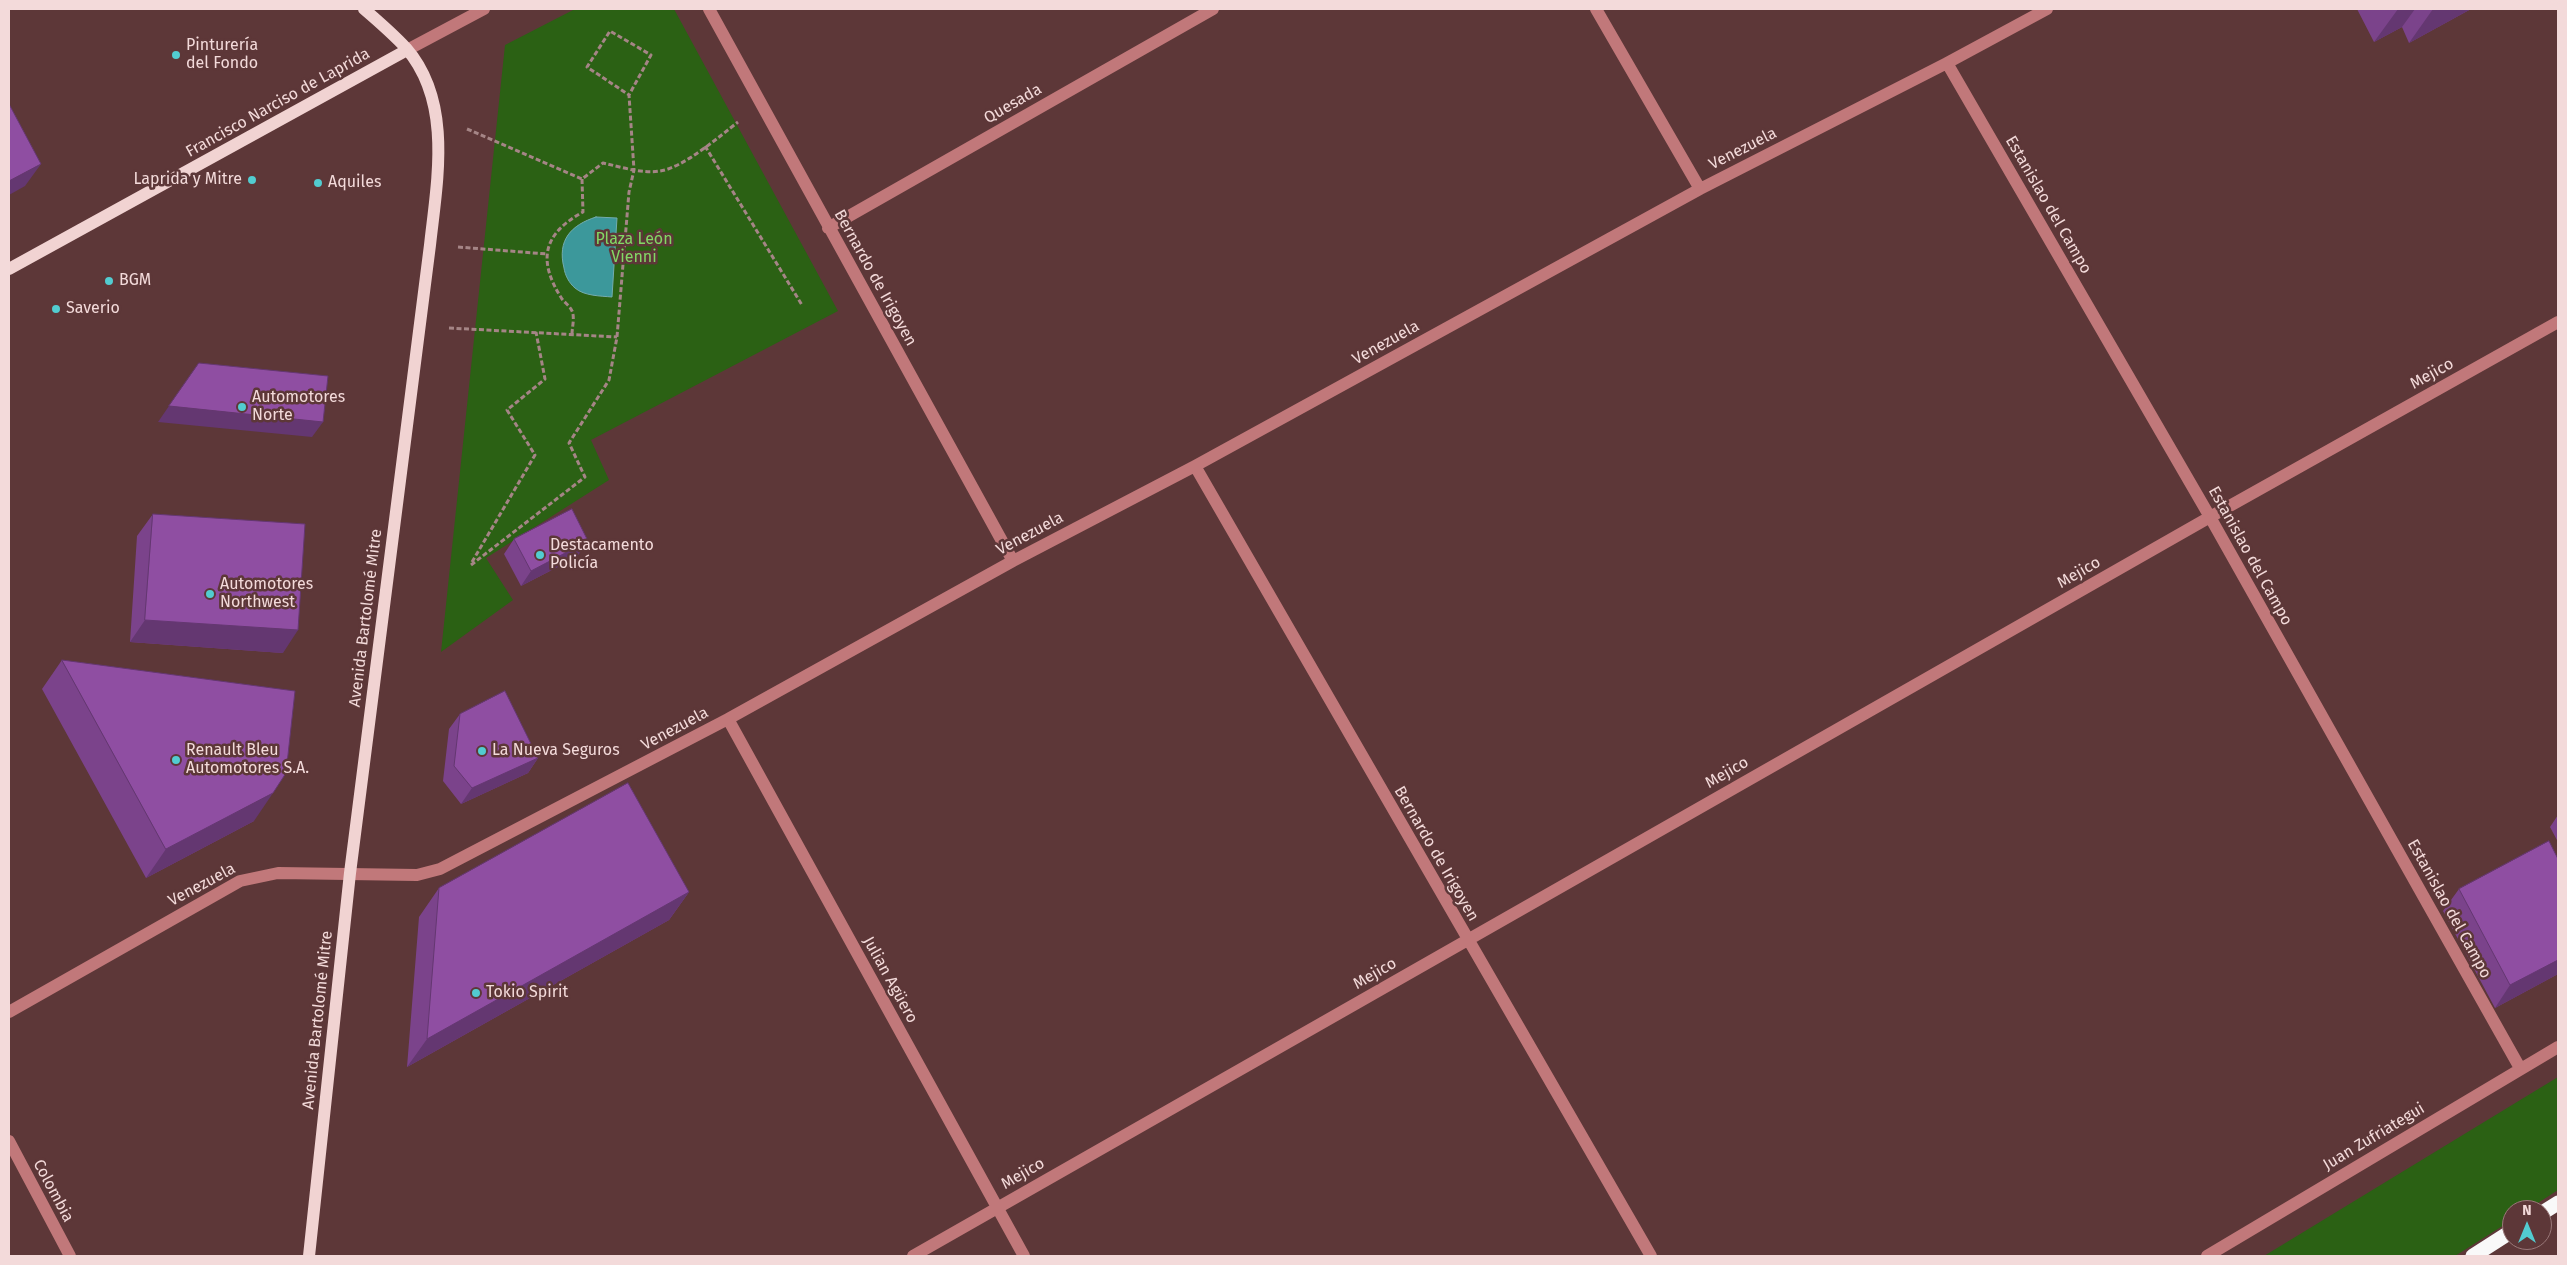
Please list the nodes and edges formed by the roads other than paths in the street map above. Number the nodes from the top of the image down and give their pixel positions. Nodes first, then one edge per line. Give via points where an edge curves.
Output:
1 (364, 9) edge
2 (484, 9) edge
3 (710, 9) edge
4 (1213, 9) edge
5 (1596, 9) edge
6 (2047, 9) edge
7 (407, 50) junction
8 (1947, 63) junction
9 (1700, 190) junction
10 (828, 228) junction
11 (9, 269) edge
12 (2558, 322) edge
13 (1194, 466) junction
14 (2210, 517) junction
15 (1013, 562) junction
16 (728, 719) junction
17 (350, 874) junction
18 (1467, 940) junction
19 (9, 1012) edge
20 (2558, 1047) edge
21 (2520, 1068) junction
22 (9, 1142) edge
23 (997, 1208) junction
24 (2502, 1237) edge
25 (70, 1256) edge
26 (309, 1256) edge
27 (913, 1256) edge
28 (1024, 1256) edge
29 (1651, 1256) edge
30 (2207, 1256) edge
31 (2473, 1256) edge

1 - 7 main road, Avenida Bartolomé Mitre
2 - 7 street, Francisco Narciso de Laprida
3 - 10 street, Bernardo de Irigoyen
4 - 10 street, Quesada
5 - 9 street
6 - 8 street, Venezuela
7 - 11 main road, Francisco Narciso de Laprida
7 - 17 main road, Avenida Bartolomé Mitre via 424,77 436,116 439,160
8 - 9 street, Venezuela
8 - 14 street, Estanislao del Campo
9 - 13 street, Venezuela
10 - 15 street, Bernardo de Irigoyen
12 - 14 street, Mejico
13 - 15 street, Venezuela
13 - 18 street, Bernardo de Irigoyen
14 - 18 street, Mejico
14 - 21 street, Estanislao del Campo
15 - 16 street, Venezuela
16 - 17 street, Venezuela via 440,869 417,875
16 - 23 street, Julian Agüero
17 - 19 street, Venezuela via 278,873 240,881
17 - 26 main road, Avenida Bartolomé Mitre
18 - 23 street, Mejico
18 - 29 street, Bernardo de Irigoyen
20 - 21 street, Juan Zufriategui
21 - 30 street, Juan Zufriategui
22 - 25 street, Colombia
23 - 27 street, Mejico
23 - 28 street, Julian Agüero
24 - 31 highway

